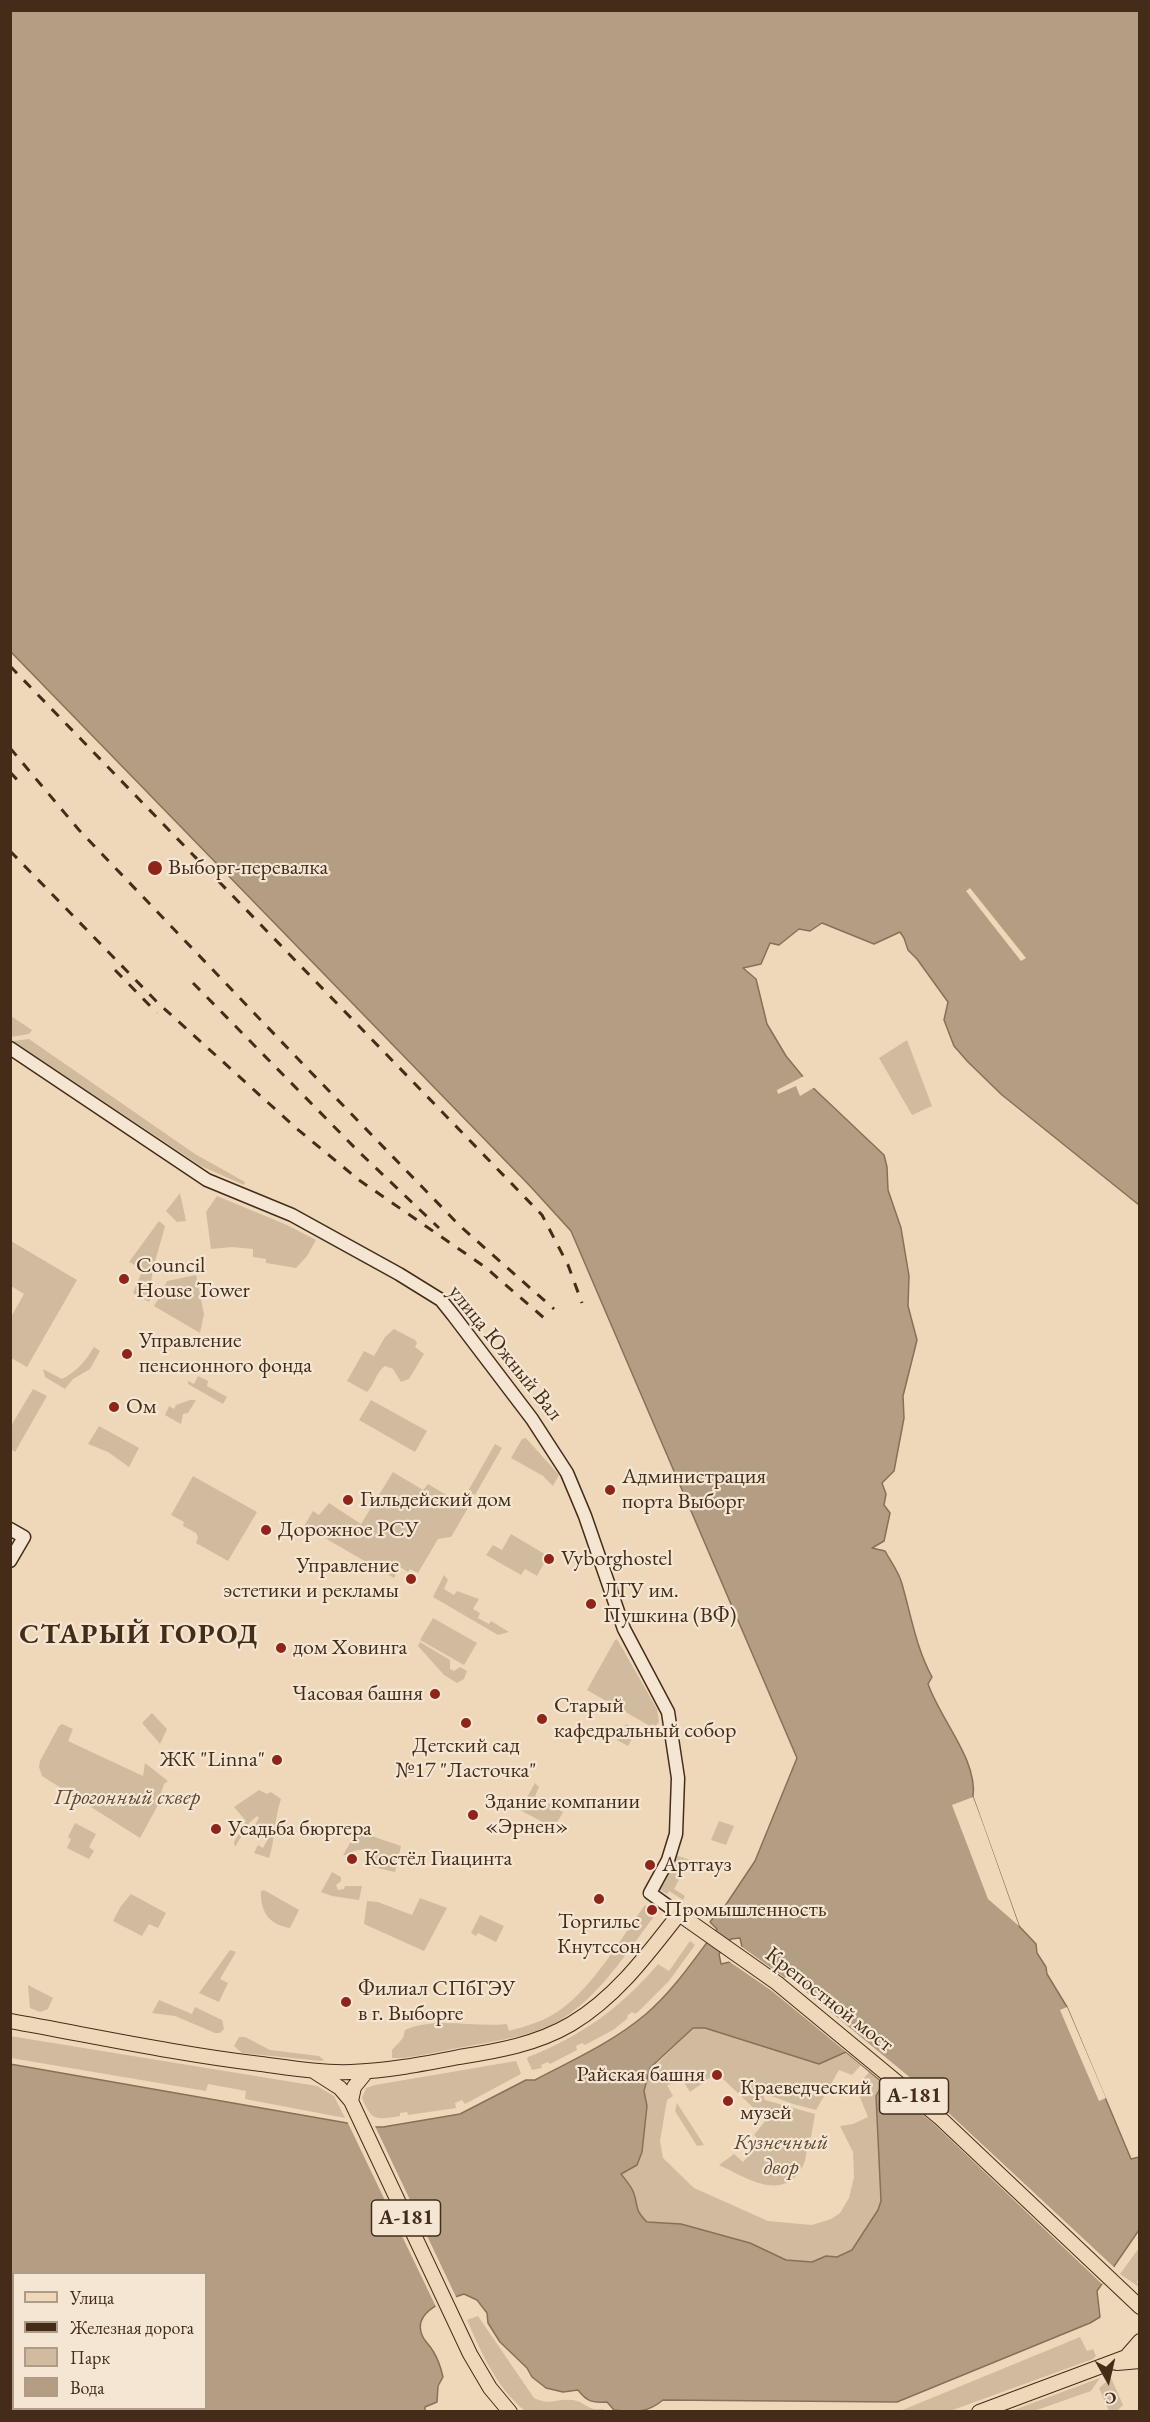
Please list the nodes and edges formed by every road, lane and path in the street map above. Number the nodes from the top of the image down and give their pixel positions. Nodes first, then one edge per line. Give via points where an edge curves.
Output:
1 (10, 1048) edge
2 (10, 1529) edge
3 (10, 1561) edge
4 (679, 1914) junction
5 (10, 2021) edge
6 (312, 2070) junction
7 (367, 2071) junction
8 (351, 2101) junction
9 (1139, 2308) edge
10 (1140, 2341) edge
11 (1140, 2361) edge
12 (1112, 2363) junction
13 (510, 2412) edge
14 (979, 2412) edge

1 - 4 street, улица Южный Вал via 207,1180 291,1215 441,1300 557,1454 576,1490 619,1618 668,1712 678,1778 675,1841 650,1893
2 - 3 street via 24,1537
4 - 7 main road via 621,1985 591,2010 545,2038 495,2051
4 - 9 main road, Крепостной мост / А-181 via 777,1983 939,2116
5 - 6 main road via 220,2059
6 - 7 main road
6 - 8 main road via 340,2088
7 - 8 main road via 354,2087
8 - 13 main road, А-181 via 479,2372
10 - 12 main road via 1126,2357
11 - 12 main road
12 - 14 main road

